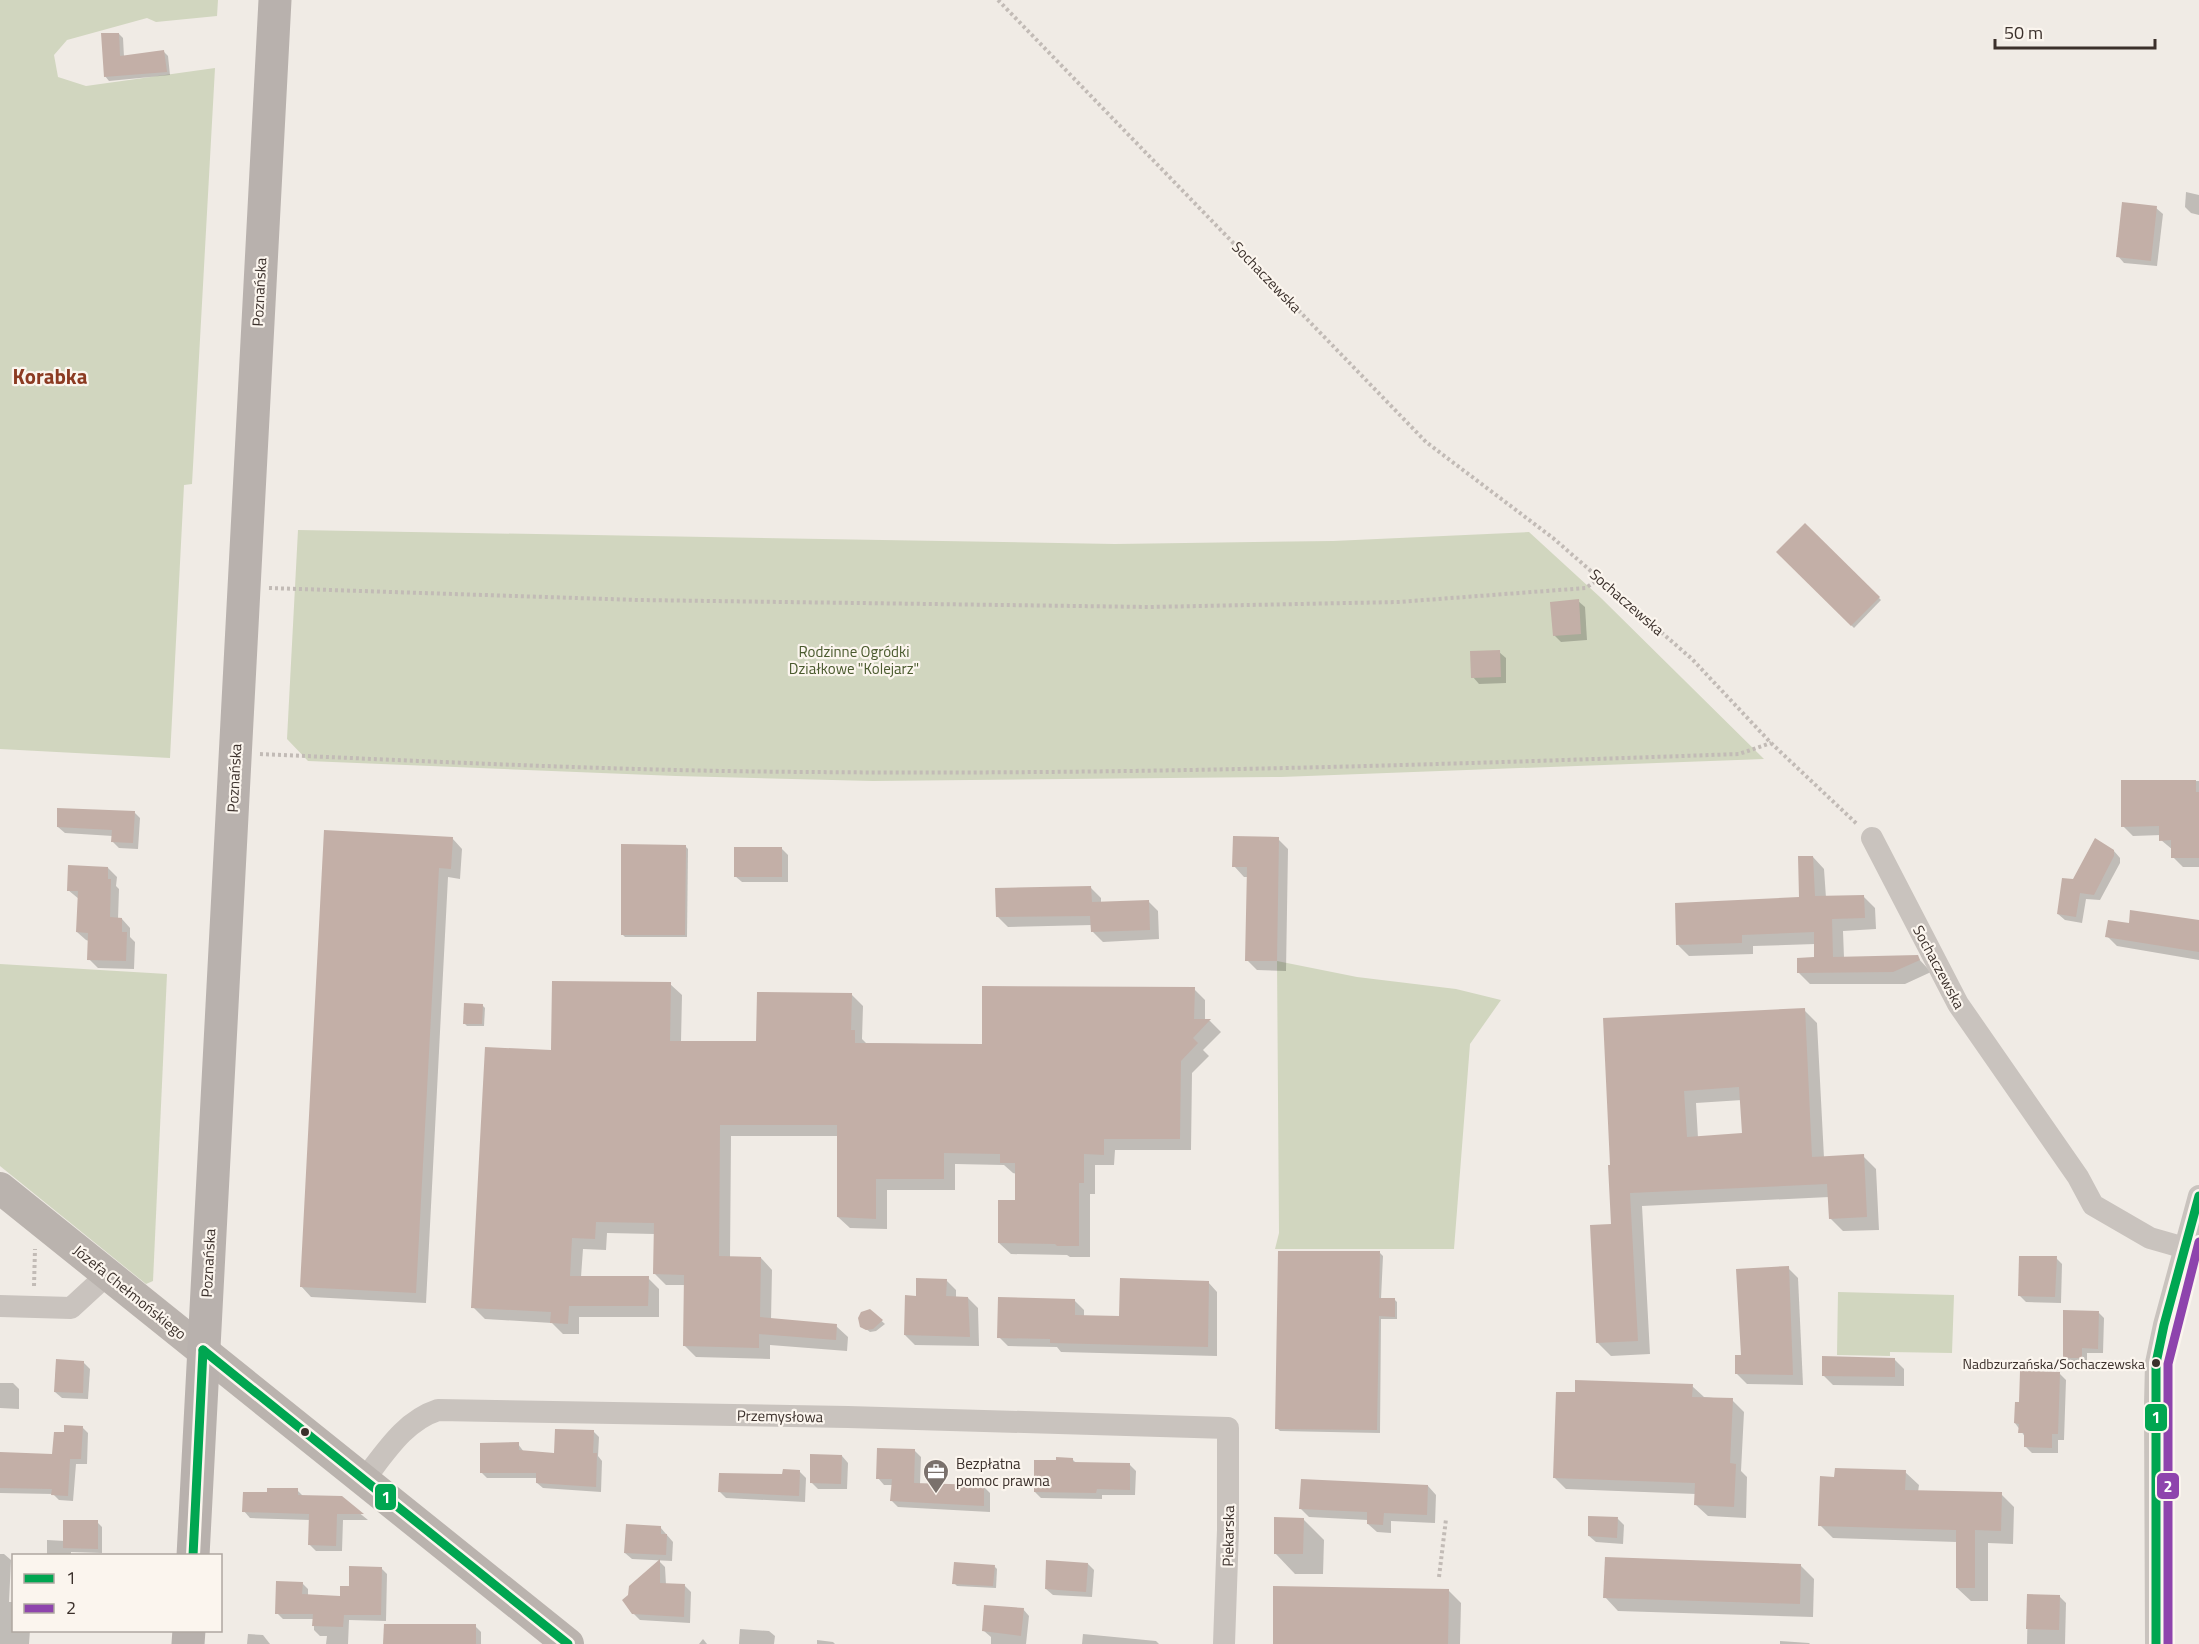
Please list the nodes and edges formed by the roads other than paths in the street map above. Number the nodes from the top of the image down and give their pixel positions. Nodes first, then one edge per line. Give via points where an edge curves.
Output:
1 (275, 0) edge
2 (1872, 838) road end
3 (0, 1188) edge
4 (2199, 1196) edge
5 (2185, 1248) junction
6 (108, 1274) junction
7 (0, 1306) edge
8 (203, 1350) junction
9 (1228, 1428) joint
10 (363, 1480) junction
11 (193, 1554) edge
12 (568, 1644) edge
13 (1224, 1644) edge
14 (2156, 1644) edge

1 - 8 main road, Poznańska
2 - 5 street, Sochaczewska via 1958,1004 2093,1205 2150,1238
3 - 6 street, Józefa Chełmońskiego
4 - 5 street
5 - 14 street via 2155,1376
6 - 7 street via 71,1308
6 - 8 street, Józefa Chełmońskiego
8 - 10 street, Józefa Chełmońskiego
8 - 11 main road, Poznańska
9 - 10 street, Przemysłowa via 438,1410 409,1425
9 - 13 street, Piekarska
10 - 12 street, Józefa Chełmońskiego

